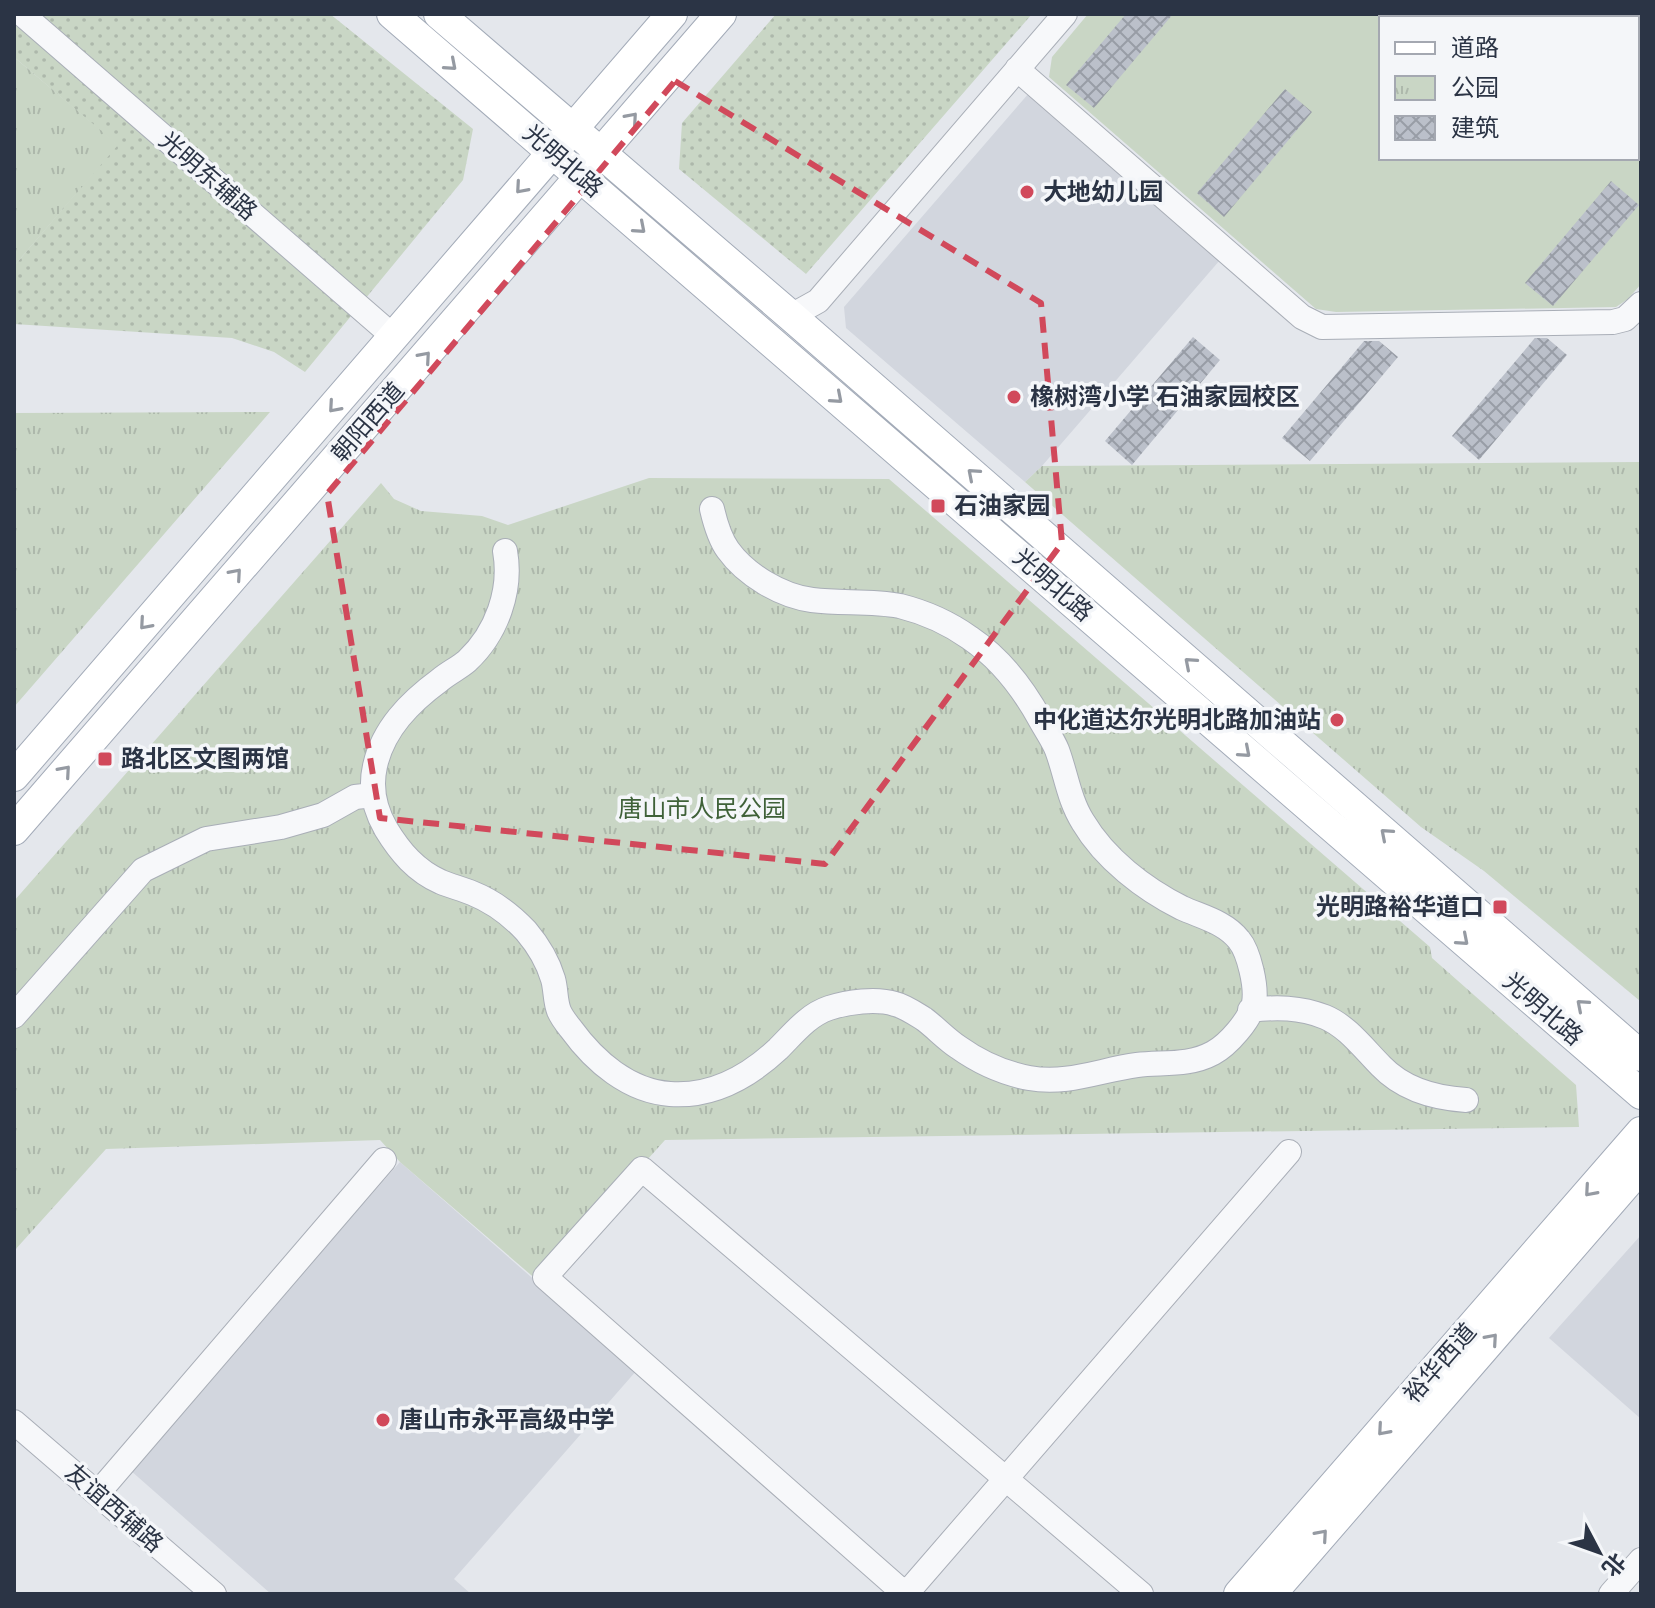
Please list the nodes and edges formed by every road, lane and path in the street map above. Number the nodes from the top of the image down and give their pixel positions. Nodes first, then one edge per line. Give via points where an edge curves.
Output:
1 (22, 14) edge
2 (392, 14) edge
3 (439, 14) edge
4 (672, 14) edge
5 (721, 14) edge
6 (1049, 14) edge
7 (1065, 14) edge
8 (1017, 69) junction
9 (573, 129) junction
10 (552, 152) junction
11 (601, 154) junction
12 (581, 177) junction
13 (1641, 304) edge
14 (791, 316) junction
15 (394, 337) junction
16 (712, 509) dead end
17 (505, 551) dead end
18 (14, 776) edge
19 (373, 795) junction
20 (14, 830) edge
21 (1250, 1010) junction
22 (14, 1016) edge
23 (1641, 1056) edge
24 (1641, 1094) edge
25 (1466, 1100) dead end
26 (1641, 1132) edge
27 (1289, 1152) dead end
28 (384, 1160) dead end
29 (1641, 1167) edge
30 (14, 1422) edge
31 (1006, 1479) junction
32 (98, 1493) junction
33 (1641, 1560) edge
34 (214, 1594) edge
35 (906, 1594) edge
36 (1141, 1594) edge
37 (1239, 1594) edge
38 (1271, 1594) edge
39 (1611, 1594) edge

1 - 15 street, 光明东辅路
2 -> 10 main road, 光明北路
3 - 9 main road, 光明北路
4 - 9 main road, 朝阳西道
11 -> 5 main road, 朝阳西道
6 - 14 street via 807,291
7 - 8 street
8 - 13 street via 1302,317 1322,327 1613,322
8 - 14 street via 818,301
9 - 10 main road, 朝阳西道
9 - 11 main road, 光明北路
10 - 12 main road, 光明北路
10 -> 15 main road, 朝阳西道
11 - 12 main road, 朝阳西道
11 - 14 main road, 光明北路
20 -> 12 main road, 朝阳西道
12 -> 24 main road, 光明北路
23 -> 14 main road, 光明北路
15 -> 18 main road, 朝阳西道
16 - 21 street via 727,548 749,571 779,590 808,600 868,602 927,614 998,660 1028,696 1057,749 1080,819 1094,838 1151,890 1226,927 1241,941 1253,976
17 - 19 street via 506,593 489,632 468,659 412,702 394,724 373,770
19 - 21 street via 382,822 416,867 491,902 529,934 554,981 558,1009 572,1030 611,1071 647,1090 693,1094 716,1089 762,1063 823,1010 846,1004 895,1004 980,1061 1047,1080 1189,1062 1220,1049
19 - 22 street via 355,797 323,815 281,827 206,839 143,870
21 - 25 street via 1296,1008 1327,1017 1403,1083 1425,1094
26 -> 37 main road, 裕华西道
27 - 31 street
28 - 32 street
38 -> 29 main road, 裕华西道
30 - 32 street, 友谊西辅路
31 - 35 street
31 - 35 street via 642,1169 545,1277
31 - 36 street
32 - 34 street, 友谊西辅路
33 - 39 street

